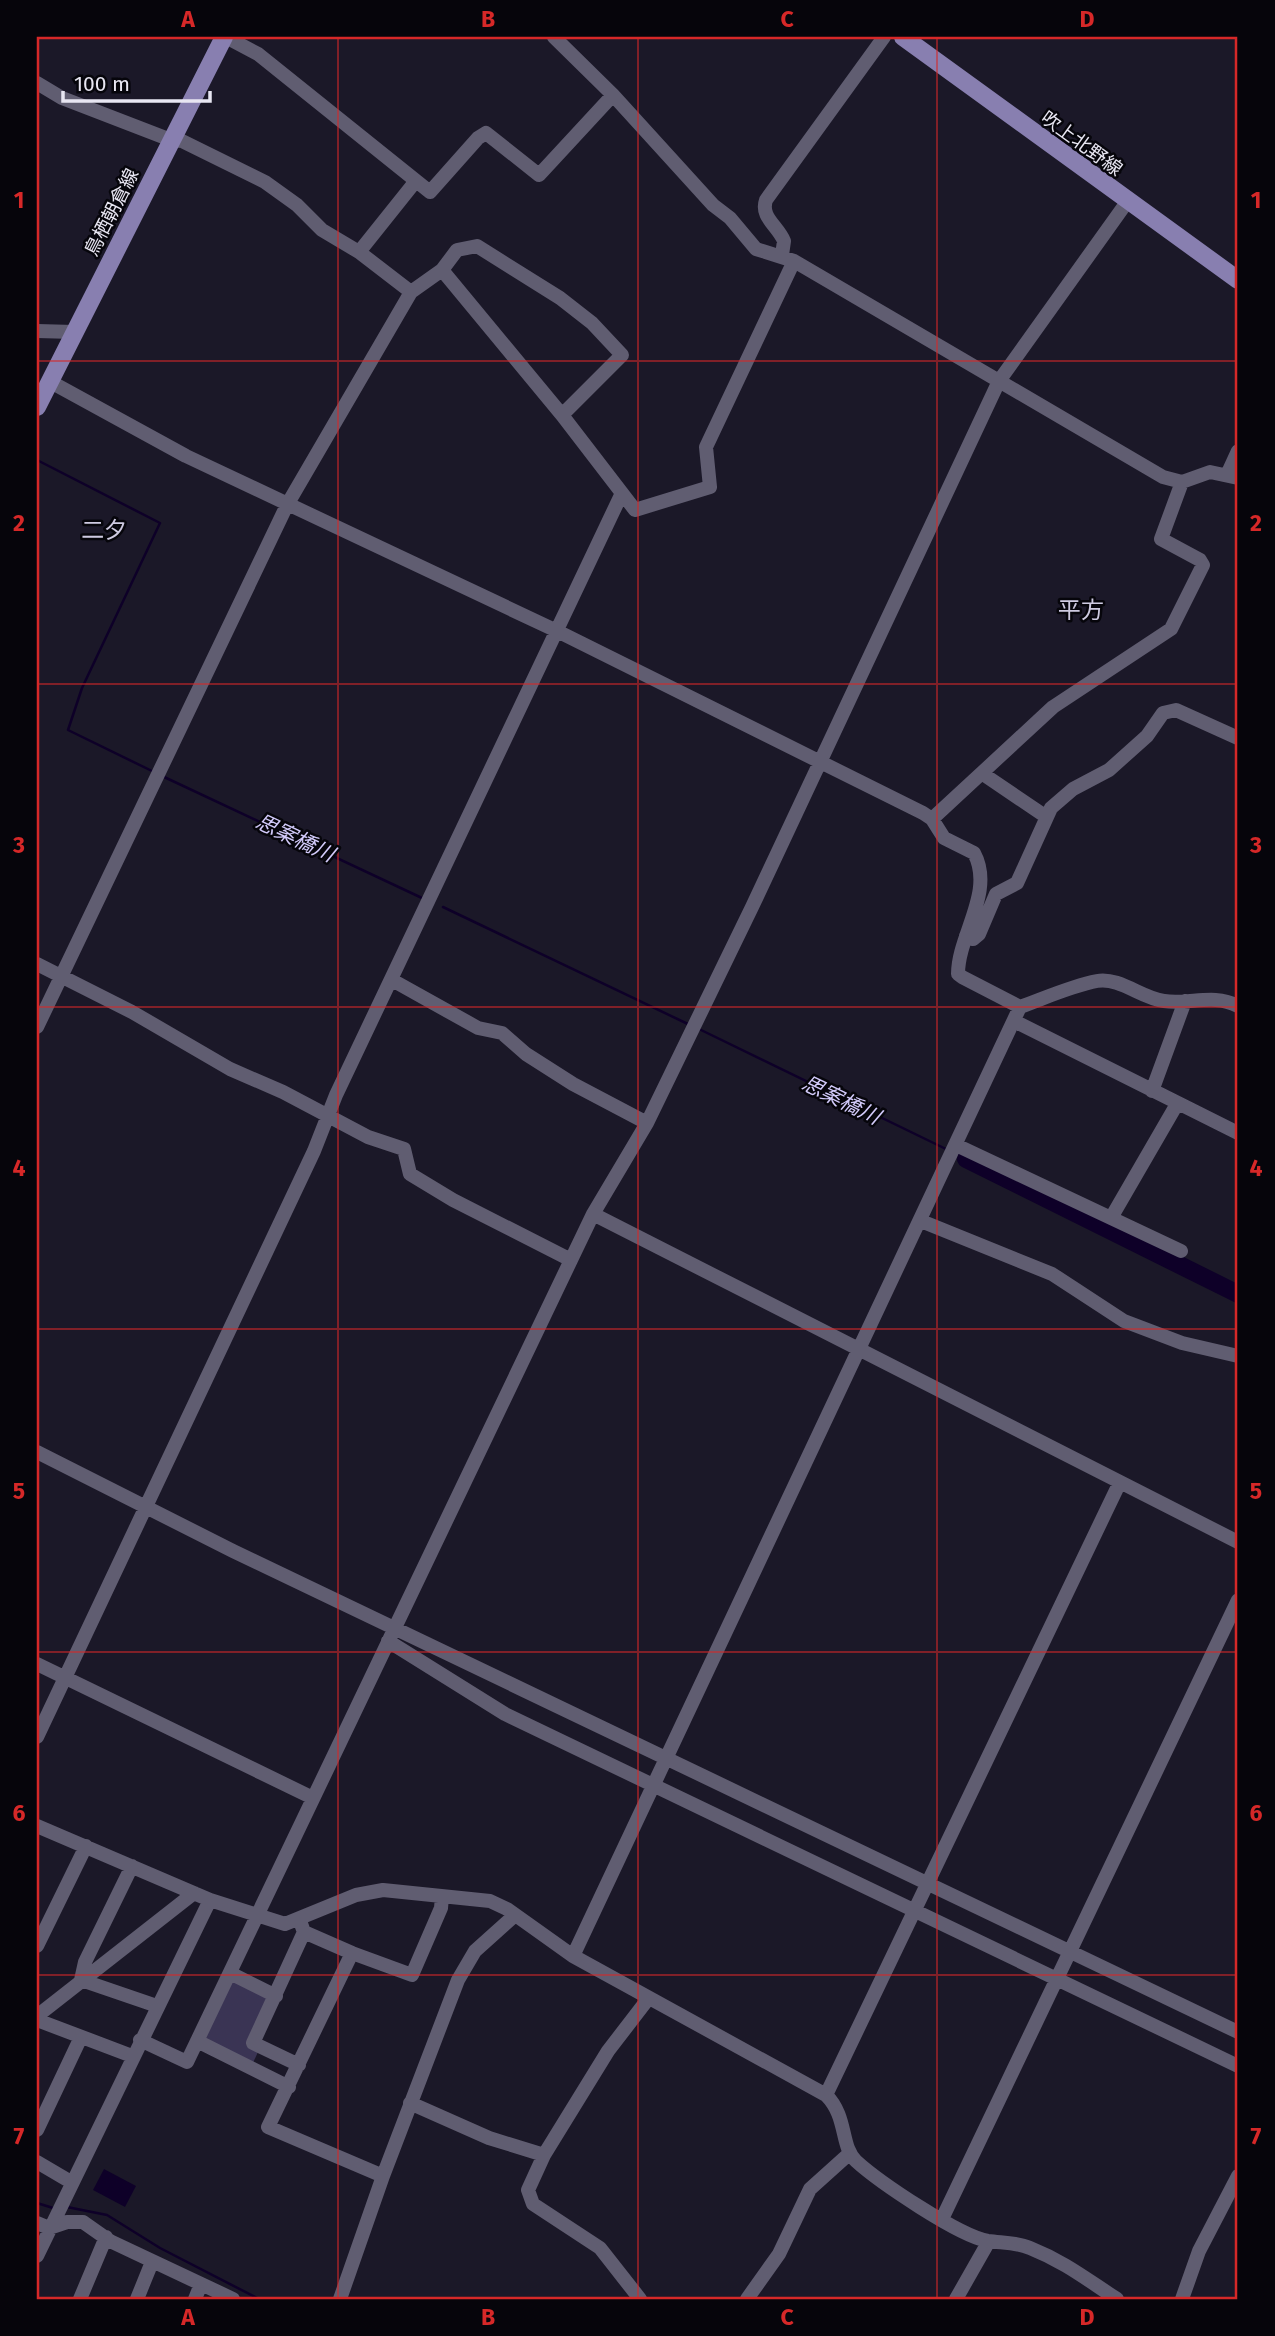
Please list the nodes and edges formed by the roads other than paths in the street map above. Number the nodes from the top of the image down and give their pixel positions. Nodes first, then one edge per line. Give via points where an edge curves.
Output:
1 (225, 37) edge
2 (554, 37) edge
3 (884, 37) edge
4 (902, 37) edge
5 (37, 83) edge
6 (613, 95) junction
7 (171, 140) junction
8 (415, 182) junction
9 (1127, 202) junction
10 (359, 252) junction
11 (788, 258) junction
12 (442, 270) junction
13 (1238, 280) edge
14 (411, 292) junction
15 (37, 331) edge
16 (74, 332) junction
17 (49, 381) junction
18 (999, 381) junction
19 (37, 407) edge
20 (562, 415) junction
21 (1238, 451) edge
22 (1233, 476) edge
23 (1182, 482) junction
24 (622, 493) junction
25 (287, 505) junction
26 (557, 631) junction
27 (1238, 738) edge
28 (819, 762) junction
29 (982, 774) junction
30 (1045, 816) junction
31 (932, 819) junction
32 (966, 936) junction
33 (37, 964) edge
34 (61, 975) junction
35 (392, 981) junction
36 (1185, 1001) junction
37 (1238, 1006) edge
38 (1020, 1007) junction
39 (1014, 1021) junction
40 (37, 1027) edge
41 (1152, 1091) junction
42 (1177, 1104) junction
43 (328, 1115) junction
44 (647, 1123) junction
45 (1238, 1133) edge
46 (953, 1150) junction
47 (593, 1214) junction
48 (1111, 1219) junction
49 (921, 1221) junction
50 (1181, 1251) dead end
51 (571, 1260) junction
52 (859, 1350) junction
53 (1238, 1356) edge
54 (37, 1452) edge
55 (1120, 1482) junction
56 (147, 1507) junction
57 (1238, 1542) edge
58 (1238, 1600) edge
59 (395, 1627) junction
60 (388, 1641) junction
61 (37, 1664) edge
62 (65, 1677) junction
63 (37, 1737) edge
64 (665, 1756) junction
65 (652, 1784) junction
66 (313, 1798) junction
67 (37, 1826) edge
68 (86, 1846) junction
69 (132, 1866) junction
70 (929, 1883) junction
71 (194, 1893) junction
72 (442, 1897) junction
73 (209, 1900) junction
74 (916, 1911) junction
75 (514, 1916) junction
76 (256, 1917) junction
77 (302, 1926) junction
78 (37, 1946) edge
79 (1069, 1950) junction
80 (352, 1953) junction
81 (573, 1956) junction
82 (230, 1973) junction
83 (1056, 1978) junction
84 (81, 1980) junction
85 (275, 1996) junction
86 (648, 1999) junction
87 (157, 2006) junction
88 (37, 2018) edge
89 (1238, 2032) edge
90 (81, 2037) junction
91 (140, 2040) junction
92 (197, 2041) junction
93 (132, 2056) junction
94 (299, 2065) junction
95 (1238, 2066) edge
96 (289, 2087) junction
97 (826, 2095) junction
98 (410, 2103) junction
99 (37, 2130) edge
100 (850, 2153) junction
101 (544, 2155) junction
102 (37, 2162) edge
103 (383, 2176) junction
104 (1238, 2176) edge
105 (71, 2182) junction
106 (942, 2219) junction
107 (43, 2225) edge
108 (106, 2237) junction
109 (989, 2241) junction
110 (37, 2256) edge
111 (152, 2262) junction
112 (201, 2284) junction
113 (80, 2299) edge
114 (137, 2299) edge
115 (195, 2299) edge
116 (233, 2299) edge
117 (340, 2299) edge
118 (640, 2299) edge
119 (747, 2299) edge
120 (956, 2299) edge
121 (1117, 2299) edge
122 (1182, 2299) edge

1 - 7 main road, 鳥栖朝倉線
1 - 8 street via 258,54
2 - 6 street
3 - 11 street via 766,200 763,208 785,242
4 - 9 main road, 吹上北野線
5 - 7 street via 62,98
6 - 8 street via 539,175 486,133 432,191
6 - 11 street via 756,250
7 - 10 street via 265,181 322,230
7 - 16 main road, 鳥栖朝倉線
8 - 10 street
9 - 13 main road, 吹上北野線
9 - 18 street
10 - 14 street
11 - 18 street
11 - 24 street via 706,447 710,487 635,510
12 - 14 street
12 - 20 street
12 - 20 street via 457,250 468,245 485,249 560,298 622,355
14 - 25 street
15 - 16 street
16 - 17 main road, 鳥栖朝倉線
17 - 19 main road, 鳥栖朝倉線
17 - 25 street
18 - 23 street via 1163,477
18 - 28 street
20 - 24 street
21 - 22 street
22 - 23 street via 1210,472
23 - 29 street via 1161,539 1203,565 1176,624 1054,707
24 - 26 street
25 - 26 street
25 - 34 street
26 - 28 street
26 - 35 street
27 - 30 street via 1168,710 1110,769 1073,789
28 - 31 street
28 - 44 street
29 - 30 street
29 - 31 street
30 - 32 street via 1017,883 996,894 979,934 974,939
31 - 32 street via 944,838 976,857 980,882
32 - 38 street via 958,974
33 - 34 street
34 - 40 street
34 - 43 street via 230,1069
35 - 43 street
35 - 44 street via 478,1028 502,1033 572,1084
36 - 37 street via 1210,998
36 - 38 street via 1147,998 1114,982 1099,981
36 - 41 street
38 - 39 street
39 - 41 street
39 - 46 street
41 - 42 street
42 - 45 street
42 - 48 street
43 - 51 street via 368,1137 404,1149 410,1174
43 - 56 street
44 - 47 street
46 - 48 street
46 - 49 street
47 - 51 street
47 - 52 street
48 - 50 street
49 - 52 street
49 - 53 street via 1052,1274 1124,1321 1182,1343
51 - 59 street
52 - 55 street
52 - 64 street
54 - 56 street
55 - 57 street
55 - 70 street
56 - 59 street
56 - 62 street
58 - 79 street
59 - 60 street
59 - 64 street
60 - 65 street via 505,1714
60 - 66 street
61 - 62 street
62 - 63 street
62 - 66 street
64 - 65 street
64 - 70 street
65 - 74 street
65 - 81 street
66 - 76 street
67 - 68 street
68 - 69 street
68 - 78 street
69 - 71 street
69 - 84 street via 85,1962
70 - 74 street
70 - 79 street
71 - 73 street
71 - 84 street
72 - 75 street via 490,1901
72 - 77 street via 367,1892 330,1904
72 - 80 street via 412,1975
73 - 76 street
73 - 87 street
74 - 83 street
74 - 97 street
75 - 81 street
75 - 98 street via 483,1942 467,1963
76 - 77 street
76 - 82 street
77 - 80 street
77 - 85 street
79 - 83 street
79 - 89 street
80 - 94 street
81 - 86 street
82 - 85 street
82 - 92 street
83 - 95 street
83 - 106 street
84 - 87 street
84 - 88 street
85 - 94 street via 253,2043
86 - 97 street
86 - 101 street via 608,2051
87 - 91 street
88 - 90 street
90 - 93 street
90 - 99 street
91 - 92 street via 187,2062
91 - 93 street
92 - 96 street
93 - 105 street
94 - 96 street
96 - 103 street via 268,2127
97 - 100 street via 841,2114
98 - 101 street via 489,2138
98 - 103 street
100 - 106 street
100 - 119 street via 810,2189 779,2254
101 - 118 street via 529,2183 533,2204 600,2248
102 - 105 street
103 - 117 street
104 - 122 street via 1199,2251
105 - 107 street via 59,2208
106 - 109 street
107 - 108 street via 83,2222
107 - 110 street
108 - 111 street
108 - 113 street
109 - 120 street
109 - 121 street via 1021,2245 1057,2260
111 - 112 street
111 - 114 street
112 - 115 street
112 - 116 street

